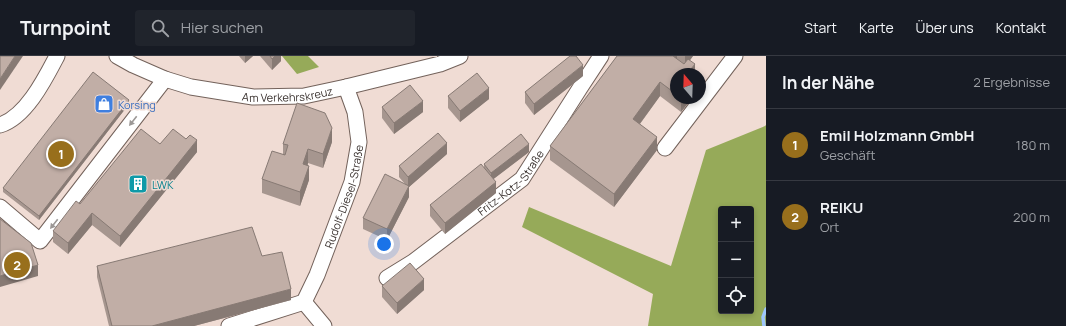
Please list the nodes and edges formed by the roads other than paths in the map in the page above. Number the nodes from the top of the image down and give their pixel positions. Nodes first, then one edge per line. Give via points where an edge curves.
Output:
1 (57, 56) edge
2 (117, 56) edge
3 (460, 56) edge
4 (601, 56) edge
5 (735, 56) edge
6 (165, 79) junction
7 (346, 87) junction
8 (0, 125) edge
9 (665, 148) dead end
10 (0, 207) edge
11 (387, 278) dead end
12 (304, 302) junction
13 (229, 326) edge
14 (324, 326) edge

1 - 8 street via 45,79 22,112
2 - 6 street, Am Verkehrskreuz
3 - 7 street, Am Verkehrskreuz via 440,64
4 - 11 street, Fritz-Kotz-Straße via 522,179 413,262
5 - 9 street
6 - 7 street, Am Verkehrskreuz via 191,87 253,97 304,96
6 -> 10 street via 40,241
7 - 12 street, Rudolf-Diesel-Straße via 355,112 359,142 352,182 317,275
12 - 13 street
12 - 14 street

